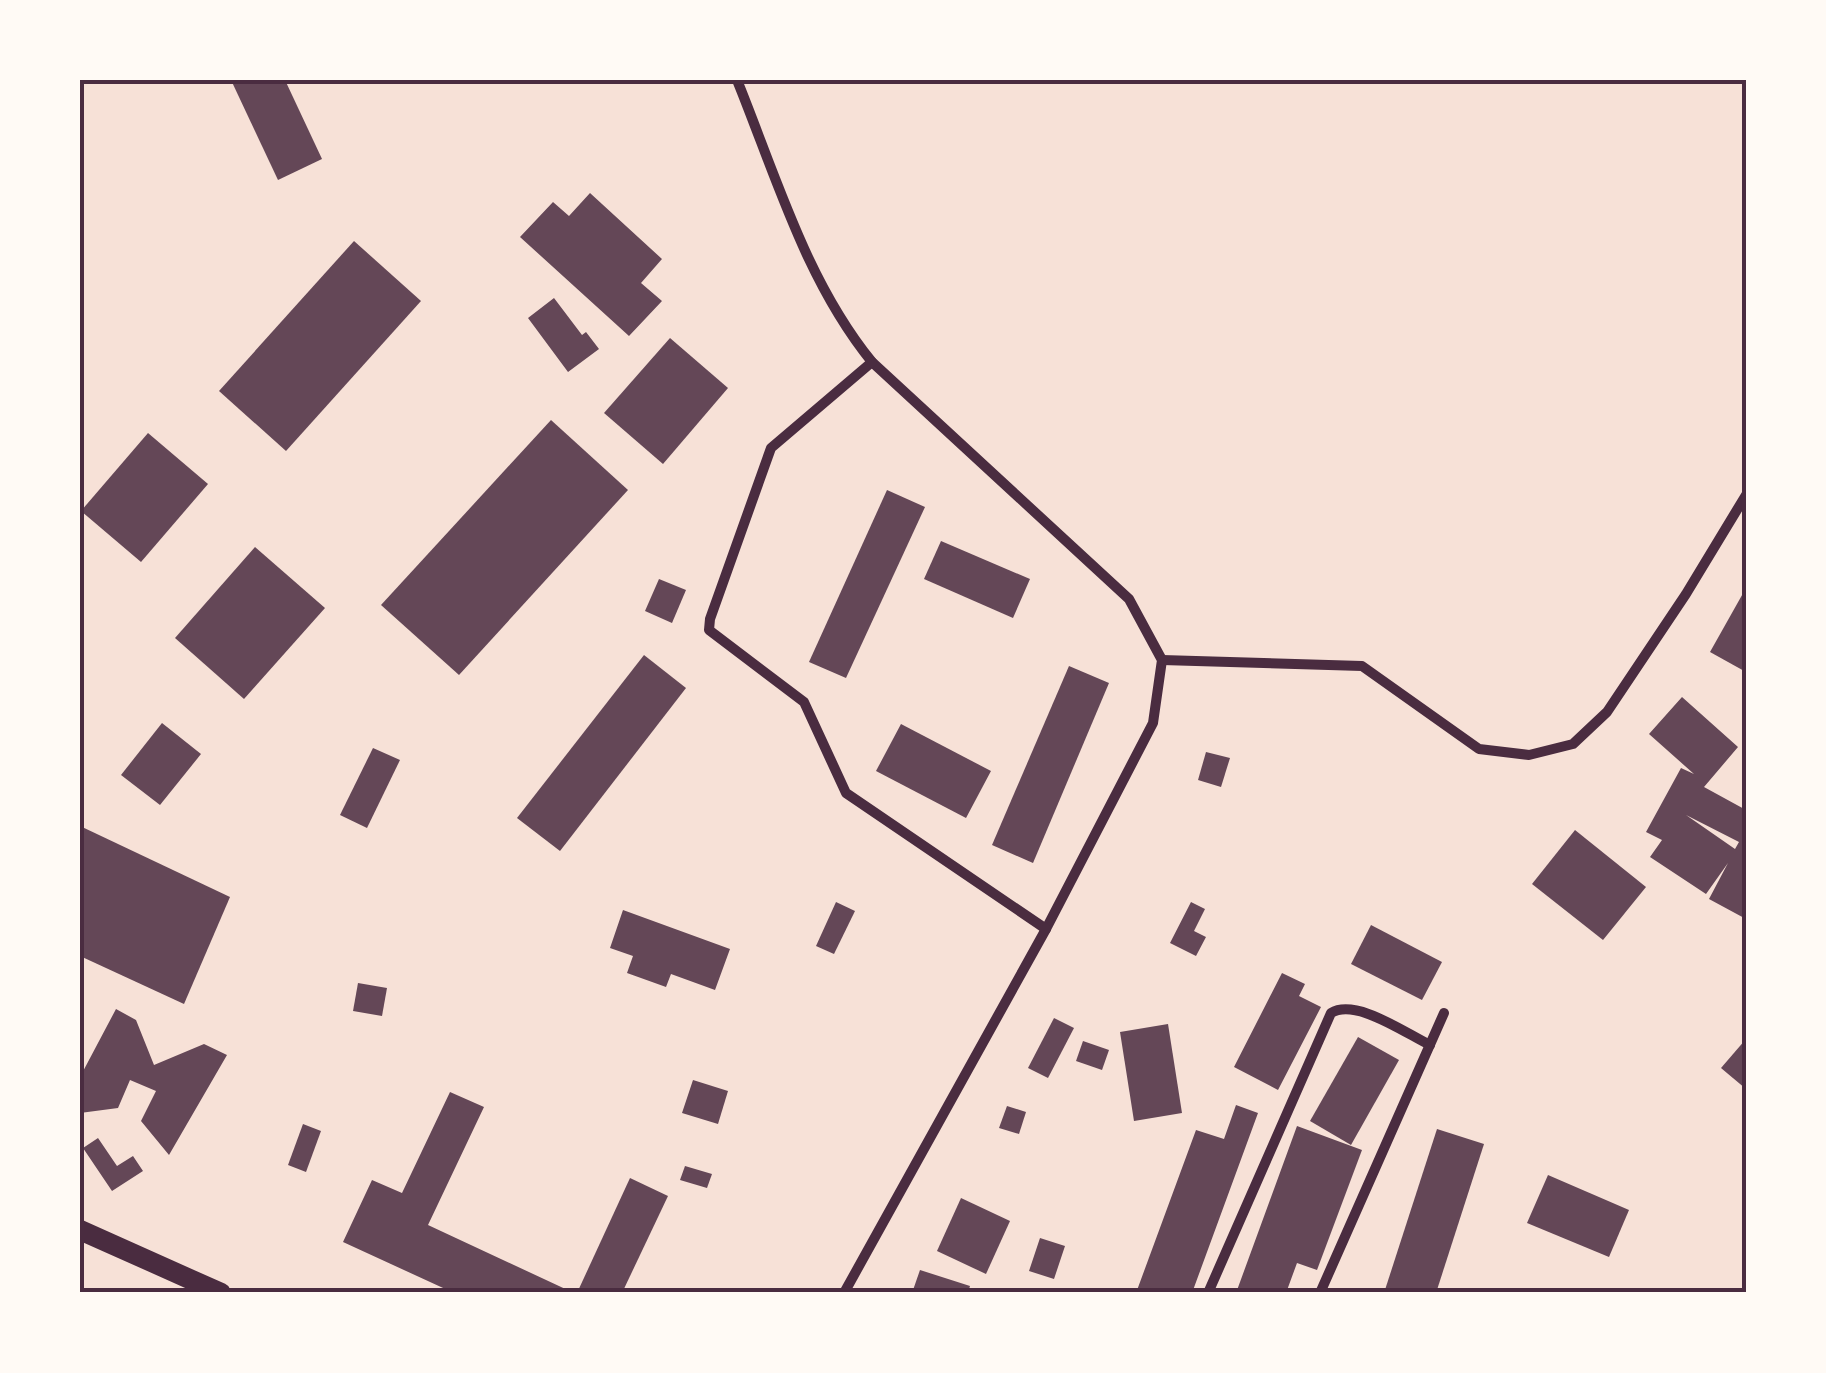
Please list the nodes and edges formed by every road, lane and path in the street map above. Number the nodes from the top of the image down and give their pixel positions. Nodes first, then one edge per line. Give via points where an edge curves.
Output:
1 (736, 80) edge
2 (872, 362) junction
3 (1746, 494) edge
4 (1162, 660) junction
5 (1046, 929) junction
6 (1444, 1014) dead end
7 (1430, 1045) junction
8 (80, 1230) edge
9 (1324, 1292) edge
10 (221, 1293) edge
11 (844, 1293) edge
12 (1208, 1293) edge

1 - 2 street via 816,274
2 - 4 street via 1129,598
2 - 5 street via 771,448 709,630 804,702 846,793
3 - 4 street via 1607,712 1574,744 1529,755 1480,749 1362,666
4 - 5 street via 1153,723
5 - 11 street
6 - 7 street
7 - 9 street
7 - 12 street via 1360,1010 1331,1013
8 - 10 main road

